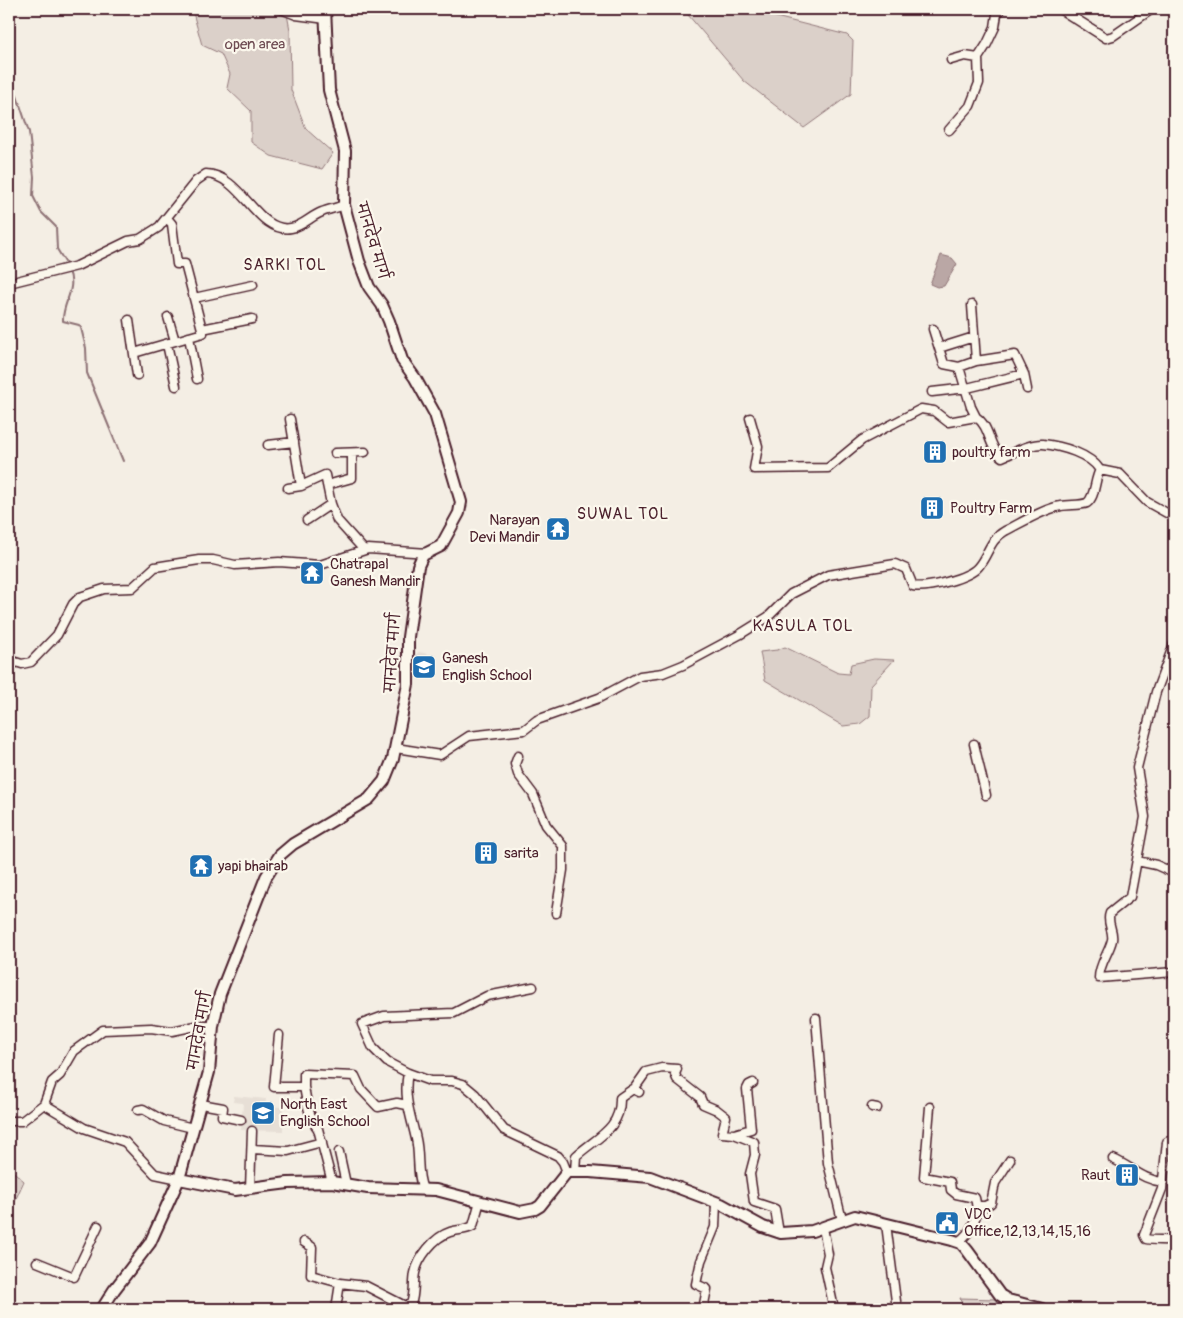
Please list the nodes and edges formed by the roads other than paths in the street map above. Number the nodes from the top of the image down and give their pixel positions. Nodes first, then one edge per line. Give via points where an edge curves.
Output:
1 (281, 9) edge
2 (1001, 9) edge
3 (1060, 9) edge
4 (1152, 9) edge
5 (326, 14) edge
6 (978, 58) junction
7 (951, 60) dead end
8 (949, 130) dead end
9 (344, 205) junction
10 (167, 218) junction
11 (9, 283) edge
12 (252, 285) dead end
13 (194, 298) junction
14 (972, 305) dead end
15 (168, 317) dead end
16 (252, 319) dead end
17 (129, 320) dead end
18 (202, 329) junction
19 (933, 329) dead end
20 (189, 337) junction
21 (974, 337) junction
22 (171, 342) junction
23 (939, 348) junction
24 (134, 353) junction
25 (976, 362) junction
26 (959, 367) junction
27 (1024, 374) junction
28 (137, 375) dead end
29 (197, 379) dead end
30 (176, 386) dead end
31 (967, 388) junction
32 (1027, 389) dead end
33 (932, 392) dead end
34 (976, 417) junction
35 (750, 418) dead end
36 (290, 420) dead end
37 (294, 442) junction
38 (268, 446) dead end
39 (365, 452) dead end
40 (335, 453) dead end
41 (352, 453) junction
42 (1100, 470) junction
43 (327, 485) junction
44 (301, 486) junction
45 (288, 488) dead end
46 (331, 504) junction
47 (1174, 517) edge
48 (306, 520) dead end
49 (364, 550) junction
50 (428, 553) junction
51 (1174, 644) edge
52 (9, 660) edge
53 (974, 744) dead end
54 (396, 748) junction
55 (518, 756) dead end
56 (986, 795) dead end
57 (1137, 861) junction
58 (1174, 873) edge
59 (556, 913) dead end
60 (1174, 972) edge
61 (533, 987) dead end
62 (816, 1018) dead end
63 (213, 1026) junction
64 (279, 1035) dead end
65 (408, 1073) junction
66 (753, 1083) dead end
67 (304, 1087) junction
68 (44, 1104) junction
69 (201, 1104) junction
70 (407, 1105) junction
71 (930, 1107) dead end
72 (138, 1110) dead end
73 (241, 1120) dead end
74 (9, 1121) edge
75 (193, 1128) junction
76 (252, 1131) dead end
77 (734, 1134) junction
78 (1174, 1139) edge
79 (322, 1142) junction
80 (252, 1149) junction
81 (339, 1152) dead end
82 (1113, 1159) dead end
83 (1010, 1160) dead end
84 (571, 1172) junction
85 (179, 1180) junction
86 (332, 1182) junction
87 (1162, 1182) junction
88 (346, 1184) junction
89 (250, 1189) junction
90 (423, 1189) junction
91 (480, 1201) junction
92 (716, 1203) junction
93 (977, 1206) junction
94 (842, 1220) junction
95 (886, 1224) junction
96 (98, 1226) dead end
97 (823, 1228) junction
98 (779, 1232) junction
99 (1174, 1241) edge
100 (304, 1242) dead end
101 (958, 1242) junction
102 (37, 1262) dead end
103 (340, 1283) junction
104 (833, 1304) dead end
105 (102, 1309) edge
106 (336, 1309) edge
107 (703, 1309) edge
108 (897, 1309) edge
109 (1042, 1309) edge

1 - 5 street via 296,15
2 - 6 street
3 - 4 street via 1106,38
5 - 9 main road, मानदेव मार्ग via 329,90 345,151
6 - 7 street via 965,56
6 - 8 street via 979,83 970,106
9 - 10 street via 285,229 263,217 224,180 206,174 196,181
9 - 50 main road, मानदेव मार्ग via 363,273 389,321 402,360 435,414 460,493 459,513 441,546
10 - 11 street via 159,228 140,239 128,241 78,266
10 - 13 street via 172,224 177,264 185,264
12 - 13 street
13 - 18 street
14 - 21 street
15 - 22 street
16 - 18 street
17 - 24 street
18 - 20 street via 204,333
19 - 23 street
20 - 22 street
20 - 29 street
21 - 23 street
21 - 25 street
22 - 24 street
22 - 30 street
23 - 26 street via 944,364
24 - 28 street
25 - 26 street
25 - 27 street via 1015,355
26 - 31 street
27 - 31 street
27 - 32 street
31 - 33 street
31 - 34 street
34 - 35 street via 948,422 934,411 921,409 862,440 828,468 763,469 754,469 758,446
34 - 42 street via 984,422 996,454 1002,457 1042,444 1092,460
36 - 37 street
37 - 38 street
37 - 44 street
39 - 41 street
40 - 41 street
41 - 43 street via 352,478
42 - 47 street via 1120,474 1147,502
42 - 54 street via 1091,500 1053,508 1005,532 993,540 979,566 969,574 919,587 913,586 906,568 895,564 828,575 791,594 768,617 739,635 682,665 663,673 640,676 599,698 537,720 524,730 475,734 440,756
43 - 44 street via 325,476
43 - 46 street
44 - 45 street
46 - 48 street
46 - 49 street via 338,520
49 - 50 street
49 - 52 street via 320,565 279,562 235,565 200,560 154,567 132,588 104,589 80,597 57,635 31,662 22,664
50 - 54 main road, मानदेव मार्ग via 423,555 418,566 413,595 408,637 408,684
51 - 57 street via 1156,692 1137,768 1145,817
53 - 56 street
54 - 63 main road, मानदेव मार्ग via 384,781 369,799 293,844 274,864 234,956
55 - 59 street via 515,764 518,774 533,794 548,828 563,846
57 - 58 street via 1156,864
57 - 60 street via 1130,897 1113,909 1108,917 1113,938 1099,978
61 - 65 street via 487,996 454,1013 384,1016 362,1024 373,1048 387,1062
62 - 94 street via 828,1163
63 - 68 street via 172,1031 151,1028 103,1030 74,1051 52,1082
63 - 69 main road, मानदेव मार्ग via 209,1072
64 - 67 street via 274,1088
65 - 70 street via 405,1087
65 - 84 street via 430,1080 463,1084 476,1094 504,1130 558,1156
66 - 77 street via 747,1089 751,1129
67 - 70 street via 304,1074 355,1076 361,1089 378,1107 397,1103
67 - 79 street via 306,1102
68 - 74 street via 22,1121
68 - 85 street via 84,1128 125,1142 155,1174
69 - 73 street via 223,1108 222,1116
69 - 75 main road, मानदेव मार्ग
70 - 90 street
71 - 93 street via 924,1177 950,1182 951,1190 975,1198
72 - 75 street via 143,1109 164,1121
75 - 85 main road, मानदेव मार्ग
76 - 80 street
77 - 84 street via 722,1133 726,1117 703,1104 700,1097 677,1079 677,1069 662,1068 646,1072 637,1091 620,1098 618,1118 576,1156
77 - 98 street via 754,1142 755,1155 750,1174 754,1202 776,1209
78 - 87 street via 1166,1142
79 - 80 street via 288,1151
79 - 86 street
80 - 89 street
81 - 88 street
82 - 87 street via 1148,1180
83 - 93 street via 995,1183 991,1203
84 - 91 main road via 535,1209 520,1212
84 - 92 main road via 650,1178
85 - 89 main road via 235,1190
85 - 105 main road, मानदेव मार्ग via 150,1243
86 - 88 main road
86 - 89 main road via 288,1183
87 - 99 street via 1144,1235 1151,1240
88 - 90 main road via 368,1188
90 - 91 main road
91 - 103 street via 473,1226 450,1232 433,1244 418,1263 414,1276 416,1292 411,1304 405,1306 366,1286
92 - 98 main road
92 - 107 street via 714,1227 696,1284 707,1289
93 - 101 street via 970,1234
94 - 95 main road via 862,1216
94 - 97 main road
95 - 101 main road
95 - 108 street
96 - 102 street via 74,1277
97 - 98 main road via 801,1233
97 - 104 street
100 - 103 street via 312,1247 311,1275
101 - 109 main road via 1000,1295
103 - 106 street

